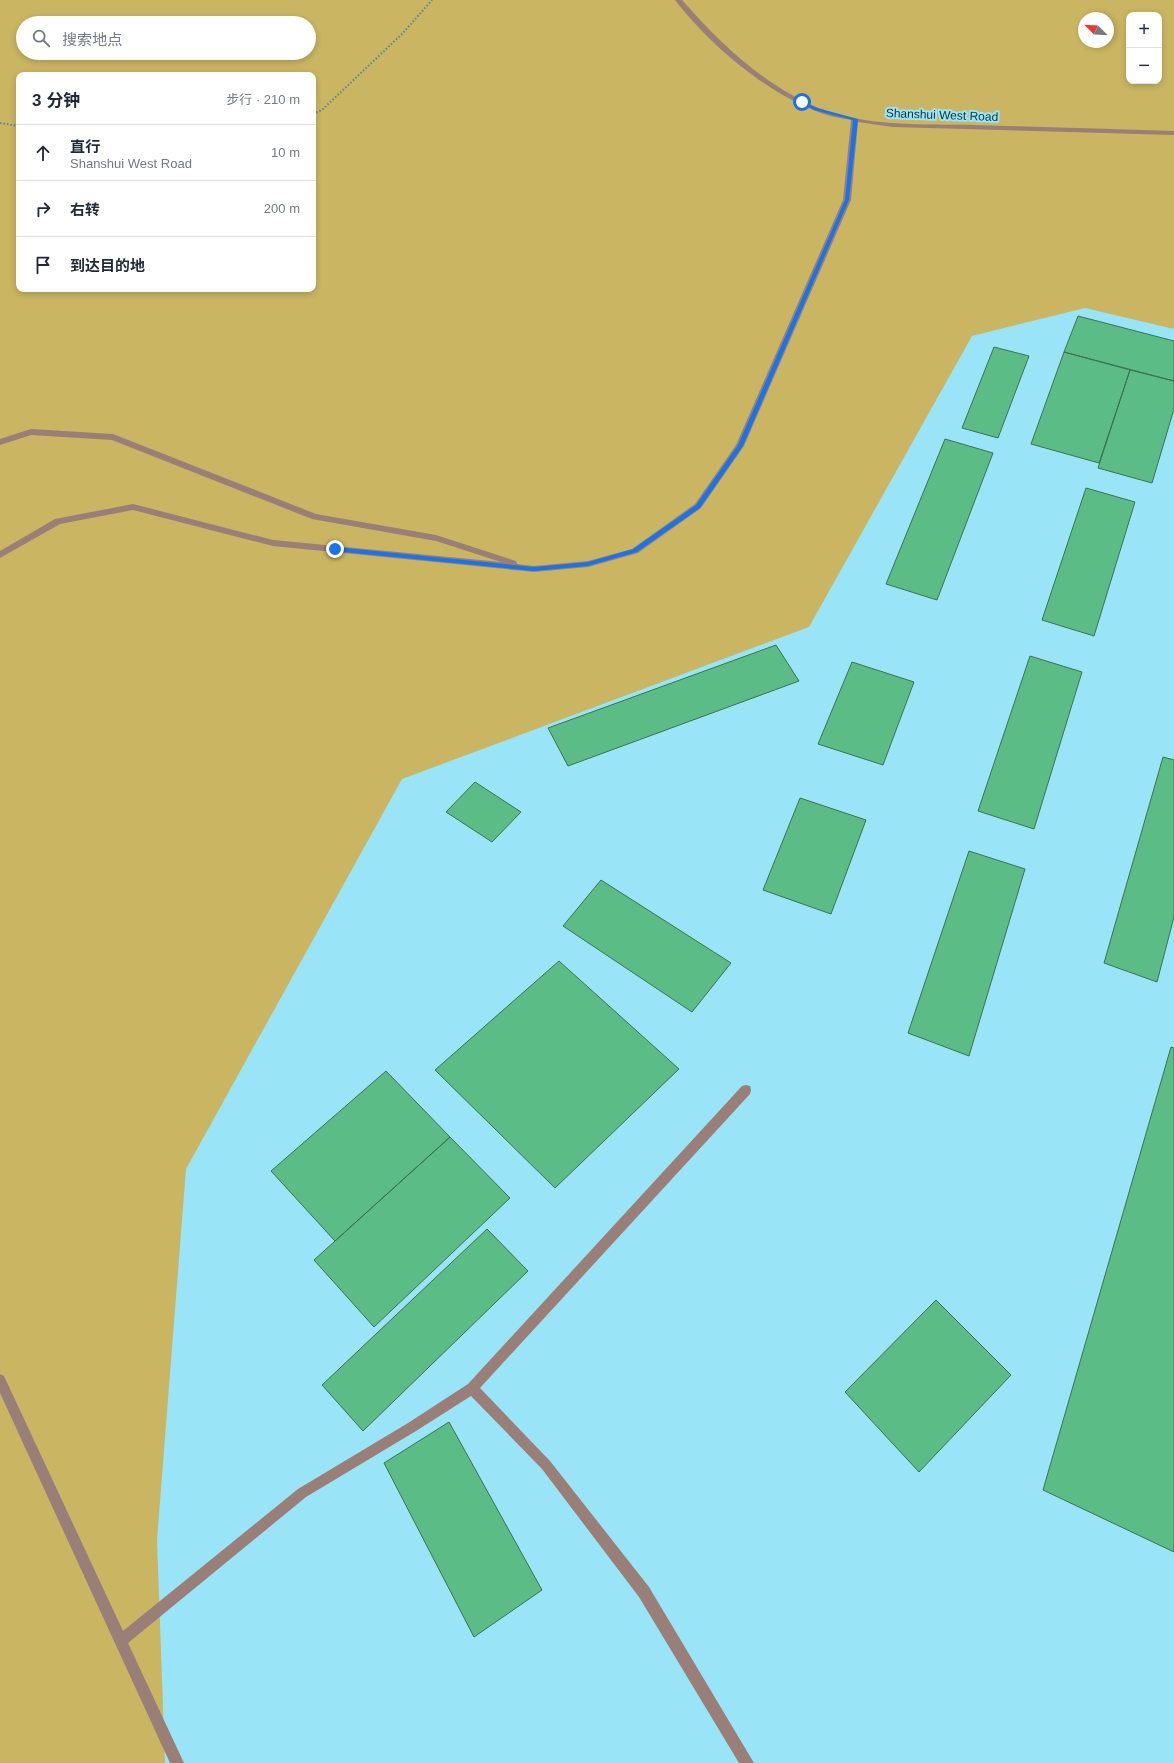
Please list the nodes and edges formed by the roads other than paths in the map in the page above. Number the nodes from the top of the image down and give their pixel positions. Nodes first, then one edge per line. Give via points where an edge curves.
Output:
1 (678, 0) edge
2 (855, 119) junction
3 (1174, 133) edge
4 (0, 442) edge
5 (0, 555) edge
6 (534, 569) junction
7 (746, 1090) dead end
8 (0, 1380) edge
9 (472, 1388) junction
10 (120, 1641) junction
11 (177, 1763) edge
12 (747, 1763) edge

1 - 2 street, Shanshui West Road via 762,80 816,109
2 - 3 street, Shanshui West Road via 893,125
2 - 6 street via 847,200 740,446 698,506 635,551 588,564
4 - 6 street via 31,432 113,437 315,517 436,538
5 - 6 street via 58,521 133,508 273,543
7 - 9 street
8 - 10 street
9 - 10 street via 302,1494
9 - 12 street via 546,1465 644,1592
10 - 11 street

